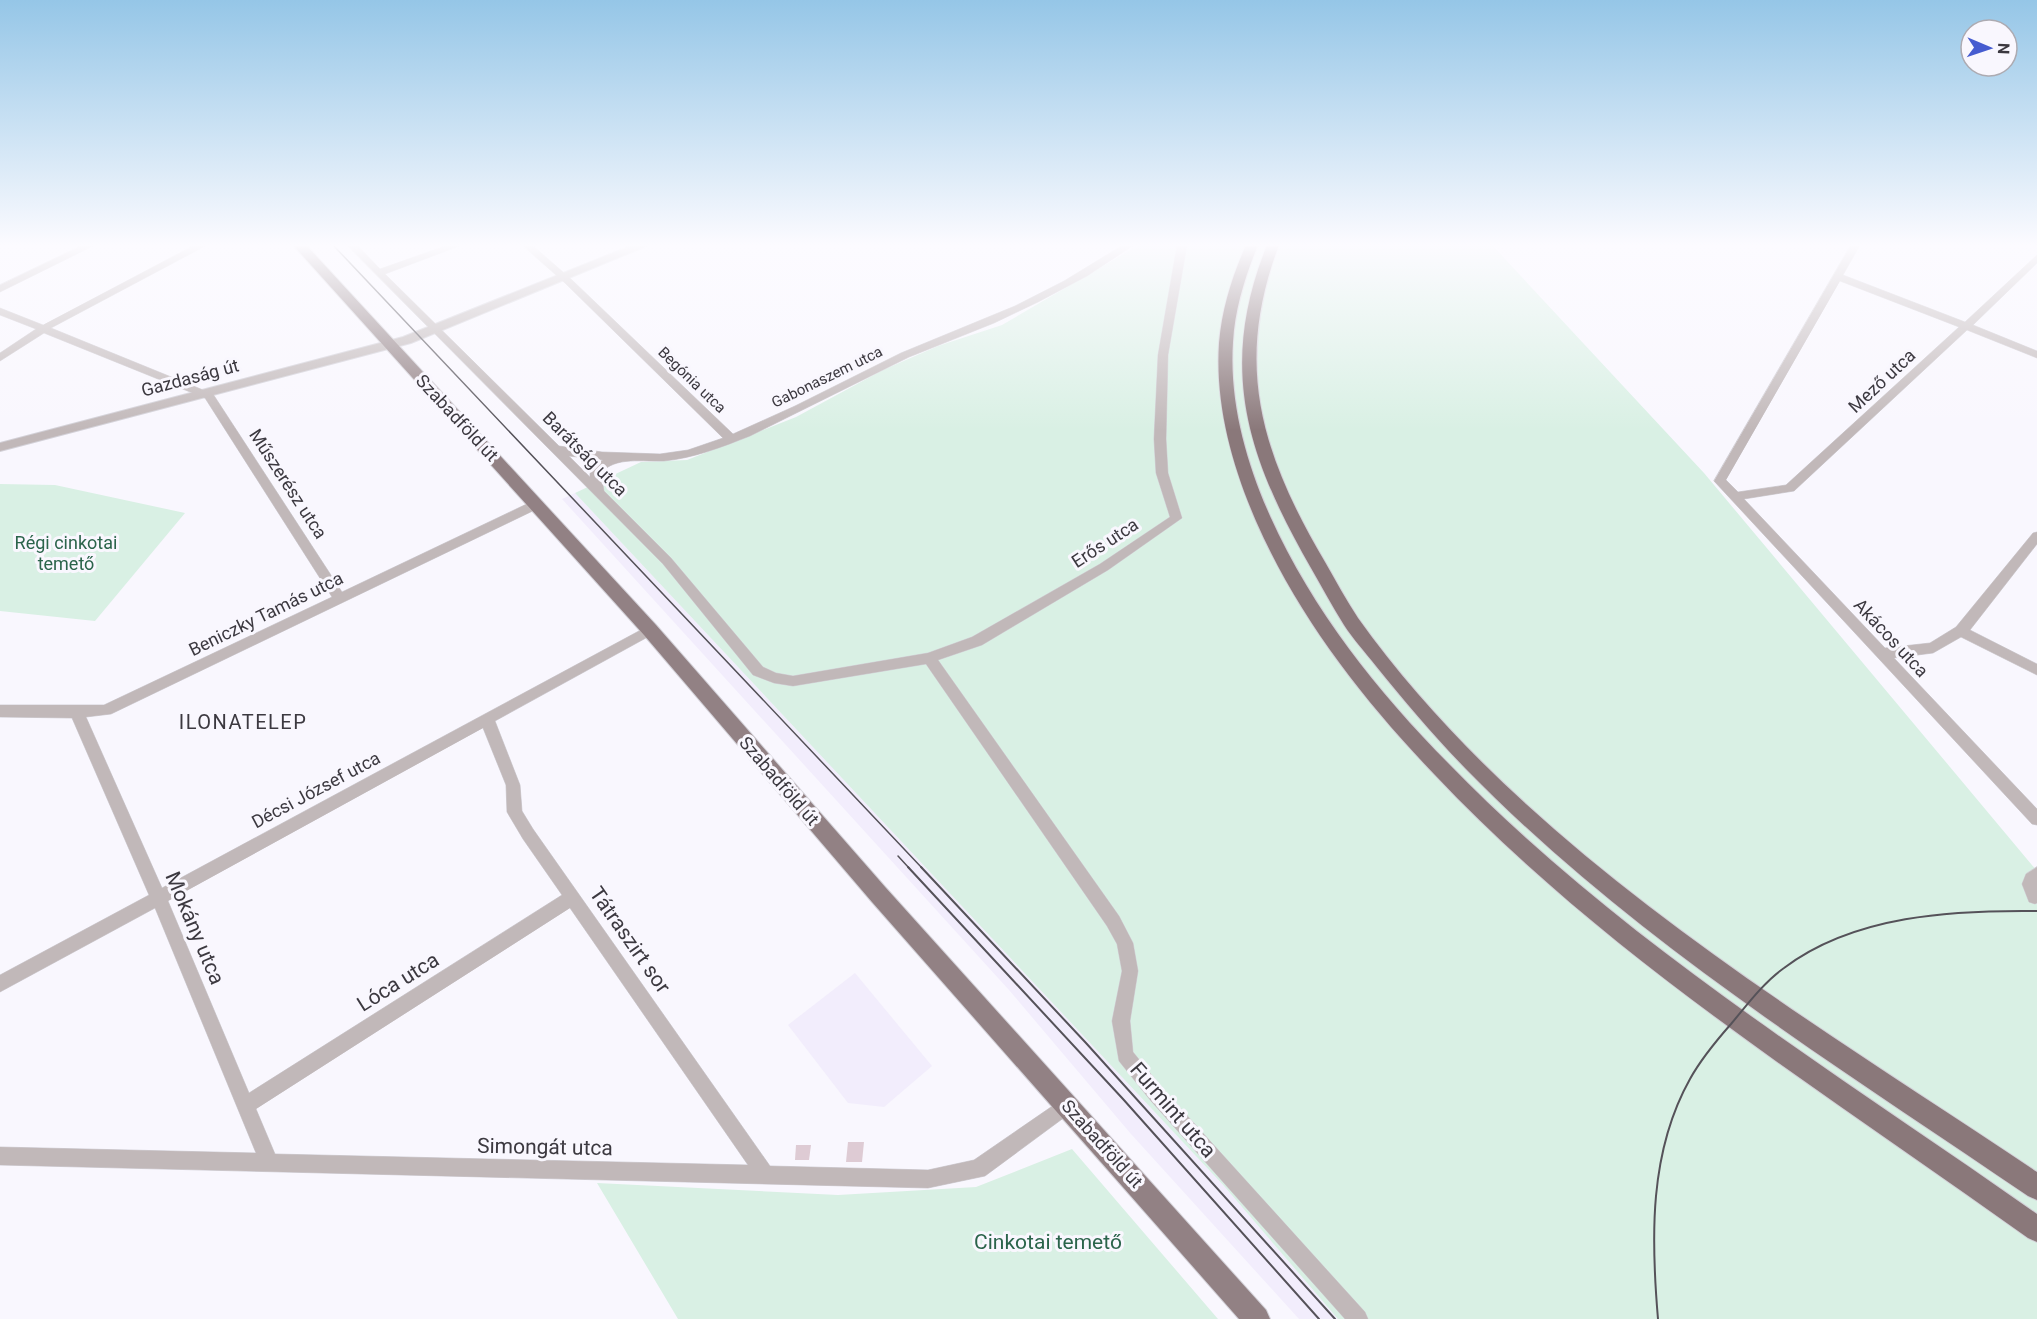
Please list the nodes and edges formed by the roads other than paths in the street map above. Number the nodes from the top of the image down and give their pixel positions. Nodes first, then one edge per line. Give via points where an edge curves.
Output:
1 (85, 307) edge
2 (354, 307) edge
3 (412, 307) edge
4 (489, 307) edge
5 (592, 307) edge
6 (1021, 307) edge
7 (1171, 307) edge
8 (1232, 307) edge
9 (1252, 307) edge
10 (1822, 307) edge
11 (1918, 307) edge
12 (1986, 307) edge
13 (0, 311) edge
14 (1967, 325) junction
15 (44, 328) junction
16 (434, 328) junction
17 (389, 345) junction
18 (2037, 355) edge
19 (0, 358) edge
20 (203, 393) junction
21 (731, 439) junction
22 (0, 447) edge
23 (554, 449) junction
24 (625, 456) junction
25 (598, 493) junction
26 (1734, 497) junction
27 (537, 504) junction
28 (2037, 536) edge
29 (340, 599) junction
30 (650, 630) junction
31 (1961, 631) junction
32 (1881, 654) junction
33 (928, 658) junction
34 (2037, 670) edge
35 (793, 681) joint
36 (0, 711) edge
37 (77, 712) junction
38 (487, 719) junction
39 (2037, 819) edge
40 (2037, 874) edge
41 (158, 897) junction
42 (573, 897) junction
43 (2035, 897) dead end
44 (0, 984) edge
45 (246, 1104) junction
46 (1067, 1105) junction
47 (0, 1156) edge
48 (269, 1162) junction
49 (765, 1174) junction
50 (2037, 1186) edge
51 (2037, 1229) edge
52 (1257, 1319) edge
53 (1358, 1319) edge

1 - 15 street
2 - 17 main road, Szabadföld út
3 - 16 street, Barátság utca
4 - 16 street, Gazdaság út
5 - 21 street, Begónia utca
6 - 21 street, Gabonaszem utca via 908,354 790,414
7 - 33 street, Erős utca via 1163,355 1160,439 1162,473 1176,518 1104,567 977,641
8 - 51 highway via 1226,343 1227,394 1239,462 1290,574 1346,660 1381,703 1476,807 1603,920 1777,1048
9 - 50 highway via 1249,379 1270,474 1300,540 1328,587 1418,706 1482,773 1603,881 1683,943
10 - 26 street, Akácos utca via 1720,481
11 - 14 street
12 - 14 street, Mező utca
13 - 15 street
14 - 18 street
14 - 26 street, Mező utca via 1790,488
15 - 19 street
15 - 20 street
16 - 17 street, Gazdaság út
16 - 23 street, Barátság utca
17 - 20 street, Gazdaság út
17 - 27 main road, Szabadföld út
20 - 22 street, Gazdaság út
20 - 29 street, Műszerész utca via 212,398
21 - 24 street, Gabonaszem utca via 688,454 643,459
23 - 24 street, Gabonaszem utca
23 - 25 street, Barátság utca
24 - 25 street via 602,465 596,472
25 - 35 street, Barátság utca via 667,561 758,671
26 - 32 street, Akácos utca
27 - 29 street, Beniczky Tamás utca
27 - 30 main road, Szabadföld út
28 - 31 street
29 - 37 street, Beniczky Tamás utca via 106,710
30 - 38 street, Décsi József utca
30 - 46 main road, Szabadföld út via 832,842
31 - 32 street via 1934,648
31 - 34 street
32 - 39 street, Akácos utca
33 - 35 street, Erős utca
33 - 53 street, Furmint utca via 1125,943 1130,971 1120,1021 1125,1054
36 - 37 street, Beniczky Tamás utca
37 - 41 street, Mokány utca
38 - 41 street, Décsi József utca
38 - 42 street, Tátraszirt sor via 513,784 515,812
40 - 43 street via 2029,887
41 - 44 street, Décsi József utca
41 - 45 street, Mokány utca
42 - 45 street, Lóca utca
42 - 49 street, Tátraszirt sor
45 - 48 street, Mokány utca
46 - 49 street, Simongát utca via 978,1169 928,1179
46 - 52 main road, Szabadföld út
47 - 48 street, Simongát utca
48 - 49 street, Simongát utca

